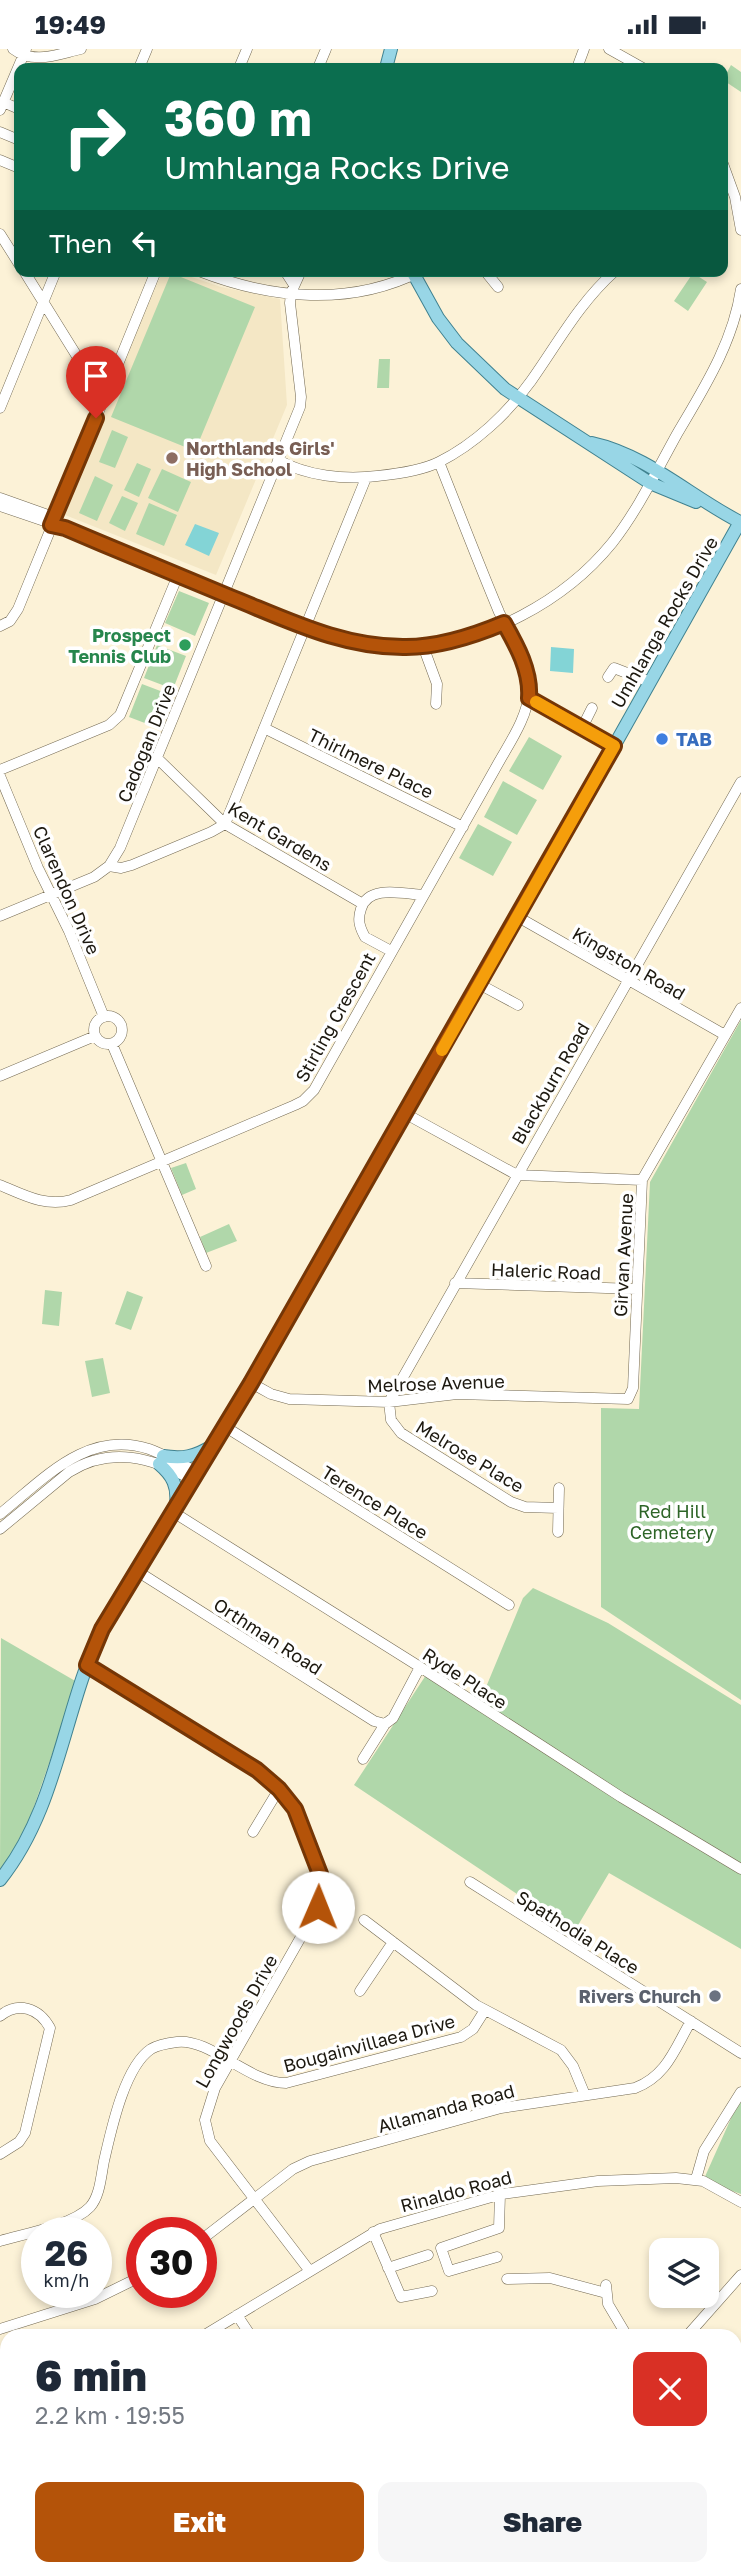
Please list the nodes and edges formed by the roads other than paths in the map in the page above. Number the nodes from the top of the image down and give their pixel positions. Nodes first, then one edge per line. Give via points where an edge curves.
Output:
1 (13, 49) edge
2 (81, 49) edge
3 (609, 49) edge
4 (24, 52) edge
5 (634, 63) edge
6 (14, 75) edge
7 (1, 106) edge
8 (728, 175) edge
9 (738, 196) edge
10 (741, 230) edge
11 (0, 234) edge
12 (14, 256) edge
13 (28, 277) edge
14 (54, 277) edge
15 (154, 277) edge
16 (218, 277) edge
17 (288, 277) edge
18 (298, 277) edge
19 (405, 277) edge
20 (417, 277) edge
21 (490, 277) edge
22 (609, 277) edge
23 (498, 287) dead end
24 (293, 289) junction
25 (741, 289) edge
26 (43, 303) junction
27 (106, 393) junction
28 (518, 398) junction
29 (0, 408) edge
30 (592, 443) junction
31 (278, 460) junction
32 (439, 463) junction
33 (656, 470) junction
34 (366, 478) junction
35 (650, 482) junction
36 (0, 498) edge
37 (0, 506) edge
38 (710, 506) junction
39 (52, 523) junction
40 (741, 523) edge
41 (729, 542) junction
42 (177, 575) junction
43 (222, 593) junction
44 (504, 623) junction
45 (0, 626) edge
46 (306, 628) junction
47 (424, 646) junction
48 (608, 677) dead end
49 (650, 682) junction
50 (529, 698) junction
51 (436, 704) dead end
52 (592, 708) dead end
53 (264, 728) junction
54 (582, 728) junction
55 (614, 746) junction
56 (157, 758) junction
57 (0, 770) edge
58 (0, 776) edge
59 (741, 782) edge
60 (225, 824) junction
61 (463, 827) junction
62 (109, 866) junction
63 (52, 895) junction
64 (424, 895) junction
65 (363, 904) junction
66 (0, 916) edge
67 (518, 918) junction
68 (391, 951) junction
69 (627, 980) junction
70 (479, 984) junction
71 (518, 1005) dead end
72 (741, 1008) edge
73 (104, 1017) junction
74 (725, 1035) junction
75 (95, 1037) junction
76 (112, 1044) junction
77 (0, 1076) edge
78 (406, 1114) junction
79 (162, 1161) junction
80 (517, 1175) junction
81 (642, 1180) junction
82 (0, 1185) edge
83 (206, 1266) dead end
84 (455, 1283) junction
85 (636, 1289) junction
86 (251, 1383) junction
87 (625, 1400) joint
88 (389, 1402) junction
89 (224, 1426) junction
90 (214, 1444) junction
91 (157, 1458) junction
92 (195, 1476) junction
93 (559, 1488) dead end
94 (558, 1508) junction
95 (175, 1509) junction
96 (0, 1514) edge
97 (0, 1529) edge
98 (558, 1532) dead end
99 (137, 1571) junction
100 (509, 1605) dead end
101 (87, 1665) junction
102 (421, 1667) junction
103 (385, 1724) junction
104 (363, 1759) dead end
105 (279, 1789) junction
106 (253, 1832) dead end
107 (741, 1869) edge
108 (0, 1880) edge
109 (470, 1882) dead end
110 (364, 1920) dead end
111 (393, 1942) junction
112 (360, 1991) dead end
113 (485, 2010) junction
114 (0, 2015) edge
115 (691, 2021) junction
116 (741, 2053) edge
117 (230, 2062) junction
118 (741, 2092) edge
119 (585, 2095) junction
120 (0, 2154) edge
121 (696, 2179) junction
122 (500, 2194) junction
123 (255, 2200) junction
124 (741, 2202) edge
125 (217, 2228) edge
126 (373, 2232) junction
127 (0, 2241) edge
128 (428, 2255) dead end
129 (497, 2257) dead end
130 (388, 2268) junction
131 (309, 2270) junction
132 (741, 2275) edge
133 (507, 2279) dead end
134 (126, 2284) edge
135 (432, 2291) dead end
136 (237, 2315) junction
137 (0, 2329) edge
138 (214, 2329) edge
139 (246, 2329) edge
140 (623, 2329) edge
141 (693, 2329) edge

1 - 4 street
2 - 4 street via 33,58
3 - 5 street
6 - 7 street
8 - 9 street
9 - 10 street
11 - 12 street
13 - 26 street
14 - 26 street
15 - 27 street
16 - 24 street via 258,290
17 - 24 street
18 - 24 street, Cadogan Drive
19 - 24 street via 349,294 328,296
20 - 28 main road via 438,318 457,342
21 - 23 street
22 - 28 street via 586,300
24 - 31 street, Cadogan Drive via 290,311 301,397
25 - 33 street via 716,365
26 - 27 street via 93,382
26 - 29 street
27 - 39 street
28 - 30 main road
28 - 32 street
30 - 33 main road
30 - 35 main road
31 - 34 street via 311,473
31 - 43 street, Cadogan Drive
32 - 34 street
32 - 44 street
33 - 35 street
33 - 38 main road
34 - 46 street
35 - 38 main road
35 - 44 street via 599,557 552,597
36 - 39 street via 45,514
37 - 39 street
38 - 40 main road
38 - 41 main road via 728,524
39 - 42 street
39 - 45 street via 15,616
40 - 41 main road, Umhlanga Rocks Drive
41 - 49 main road, Umhlanga Rocks Drive
42 - 43 street
42 - 57 street via 116,720
43 - 46 street
43 - 56 street, Cadogan Drive
44 - 47 street
44 - 50 street via 526,670
46 - 47 street via 358,643
46 - 53 street
47 - 51 street via 437,684
48 - 49 street via 614,668
49 - 55 main road, Umhlanga Rocks Drive
50 - 54 street
50 - 61 street, Stirling Crescent
52 - 54 street
53 - 60 street
53 - 61 street, Thirlmere Place
54 - 55 street
55 - 67 main road, Umhlanga Rocks Drive
56 - 60 street, Kent Gardens
56 - 62 street, Cadogan Drive
58 - 63 street, Clarendon Drive
59 - 69 street, Blackburn Road
60 - 62 street via 132,865
60 - 65 street, Kent Gardens
61 - 64 street, Stirling Crescent
62 - 63 street
63 - 66 street
63 - 73 street, Clarendon Drive
64 - 65 street via 378,893
64 - 68 street, Stirling Crescent
65 - 68 street via 359,920 365,937
67 - 69 street, Kingston Road
67 - 70 main road, Umhlanga Rocks Drive
68 - 79 street, Stirling Crescent via 309,1097
69 - 74 street, Kingston Road
69 - 80 street, Blackburn Road
70 - 71 street
70 - 78 main road, Umhlanga Rocks Drive
72 - 74 street, Girvan Avenue
73 - 75 street via 94,1027
73 - 76 street via 118,1020 122,1029
74 - 81 street, Girvan Avenue
75 - 76 street
75 - 77 street
76 - 79 street
78 - 80 street
78 - 86 main road, Umhlanga Rocks Drive
79 - 82 street, Stirling Crescent via 55,1203
79 - 83 street
80 - 81 street
80 - 84 street, Blackburn Road
81 - 85 street, Girvan Avenue
84 - 85 street, Haleric Road
84 - 88 street, Blackburn Road
85 - 87 street, Girvan Avenue via 633,1388
86 - 88 street, Melrose Avenue via 289,1399
86 - 89 main road, Umhlanga Rocks Drive
87 - 88 street, Melrose Avenue via 457,1394
88 - 94 street, Melrose Place via 394,1426 412,1440 511,1501 526,1507
89 - 90 main road, Umhlanga Rocks Drive
89 - 100 street, Terence Place
90 - 91 main road via 194,1456
90 - 92 main road, Umhlanga Rocks Drive
91 - 92 street
91 - 95 main road via 174,1479
91 - 96 street via 123,1444 77,1454
91 - 97 street via 106,1457 81,1465
92 - 95 main road, Umhlanga Rocks Drive
93 - 94 street
94 - 98 street
95 - 99 main road, Umhlanga Rocks Drive
95 - 102 street, Ryde Place
99 - 101 main road, Umhlanga Rocks Drive via 102,1629
99 - 103 street, Orthman Road via 326,1692
101 - 105 street, Longwoods Drive via 257,1770
101 - 108 main road, Umhlanga Rocks Drive via 36,1821
102 - 103 street via 393,1718
102 - 107 street, Ryde Place via 631,1804
103 - 104 street
105 - 106 street
105 - 117 street, Longwoods Drive via 300,1821 320,1874 321,1897
109 - 115 street, Spathodia Place
110 - 111 street
111 - 112 street
111 - 113 street
113 - 117 street, Bougainvillaea Drive via 461,2037 295,2081 270,2081
113 - 119 street via 561,2050
114 - 120 street via 9,2009 27,2008 42,2016 50,2028 25,2133
115 - 116 street, Spathodia Place
115 - 119 street, Allamanda Road via 653,2080 635,2088
117 - 123 street, Longwoods Drive via 208,2105 205,2127 210,2141
117 - 127 street, Bougainvillaea Drive via 188,2041 150,2050 137,2065 119,2105 90,2207 72,2218
118 - 121 street via 704,2151
119 - 123 street, Allamanda Road via 501,2108 310,2161
121 - 122 street, Rinaldo Road via 598,2181
121 - 124 street, Rinaldo Road
122 - 126 street, Rinaldo Road
122 - 129 street via 499,2228 441,2248 449,2271
123 - 125 street, Allamanda Road
123 - 131 street, Longwoods Drive
126 - 130 street
126 - 131 street, Rinaldo Road
128 - 130 street
130 - 135 street via 401,2297
131 - 136 street, Rinaldo Road
132 - 141 street
133 - 140 street via 550,2278 606,2289 608,2304
134 - 137 street via 95,2299
136 - 138 street, Rinaldo Road
136 - 139 street

